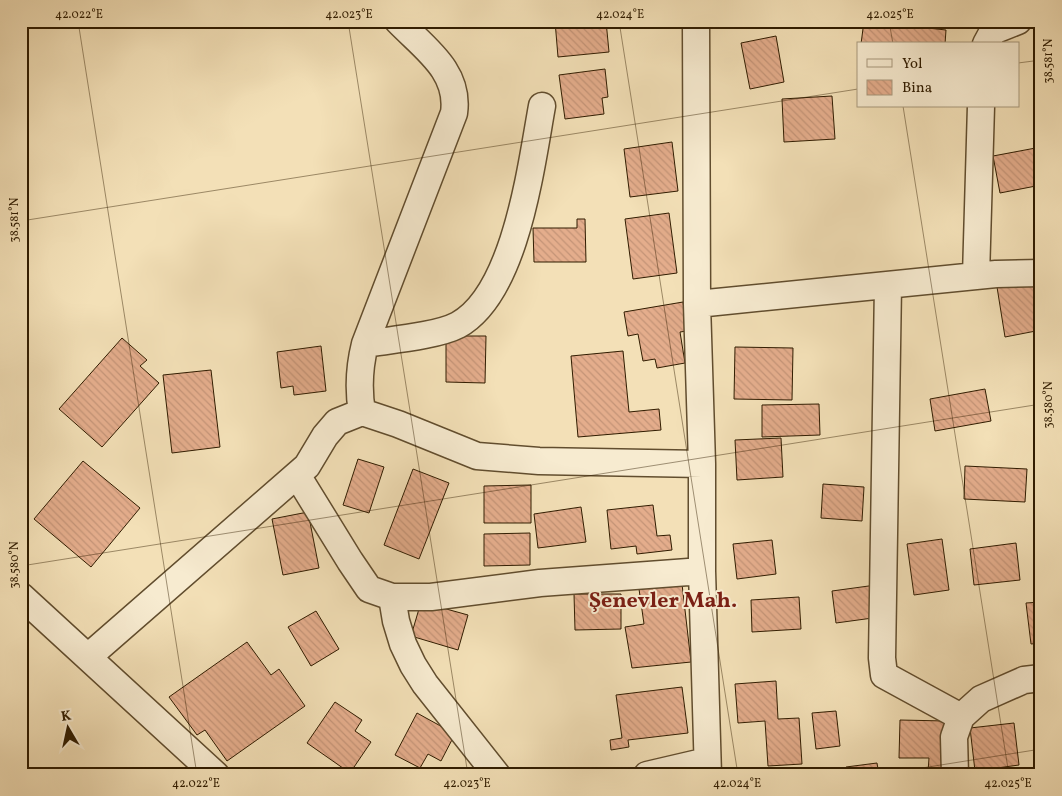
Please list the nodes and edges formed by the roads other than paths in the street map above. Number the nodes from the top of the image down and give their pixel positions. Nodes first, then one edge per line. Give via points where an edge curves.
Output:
1 (398, 21) edge
2 (696, 21) edge
3 (1018, 21) edge
4 (987, 42) edge
5 (542, 106) dead end
6 (981, 108) edge
7 (1041, 273) edge
8 (976, 276) junction
9 (888, 285) junction
10 (697, 304) junction
11 (365, 344) junction
12 (362, 412) junction
13 (702, 464) junction
14 (297, 475) junction
15 (702, 571) junction
16 (392, 597) junction
17 (27, 611) edge
18 (88, 656) junction
19 (1041, 678) edge
20 (961, 717) junction
21 (708, 768) edge
22 (216, 775) edge
23 (497, 775) edge
24 (648, 775) edge
25 (955, 775) edge

1 - 11 street via 448,74 453,84 454,113
2 - 10 street
3 - 4 street via 993,32
5 - 11 street via 519,224 510,251 485,300 469,317 446,330
6 - 8 street
7 - 8 street
8 - 9 street
9 - 10 street
9 - 20 street via 884,674
10 - 13 street
11 - 12 street via 358,386
12 - 13 street via 477,456 539,461
12 - 14 street via 337,422 307,466
13 - 15 street
14 - 16 street via 370,588
14 - 18 street
15 - 16 street via 540,583 432,597
15 - 21 street
16 - 23 street via 403,644 413,665
17 - 18 street
18 - 22 street
19 - 20 street via 1024,680 981,700
20 - 25 street via 954,737
21 - 24 street

